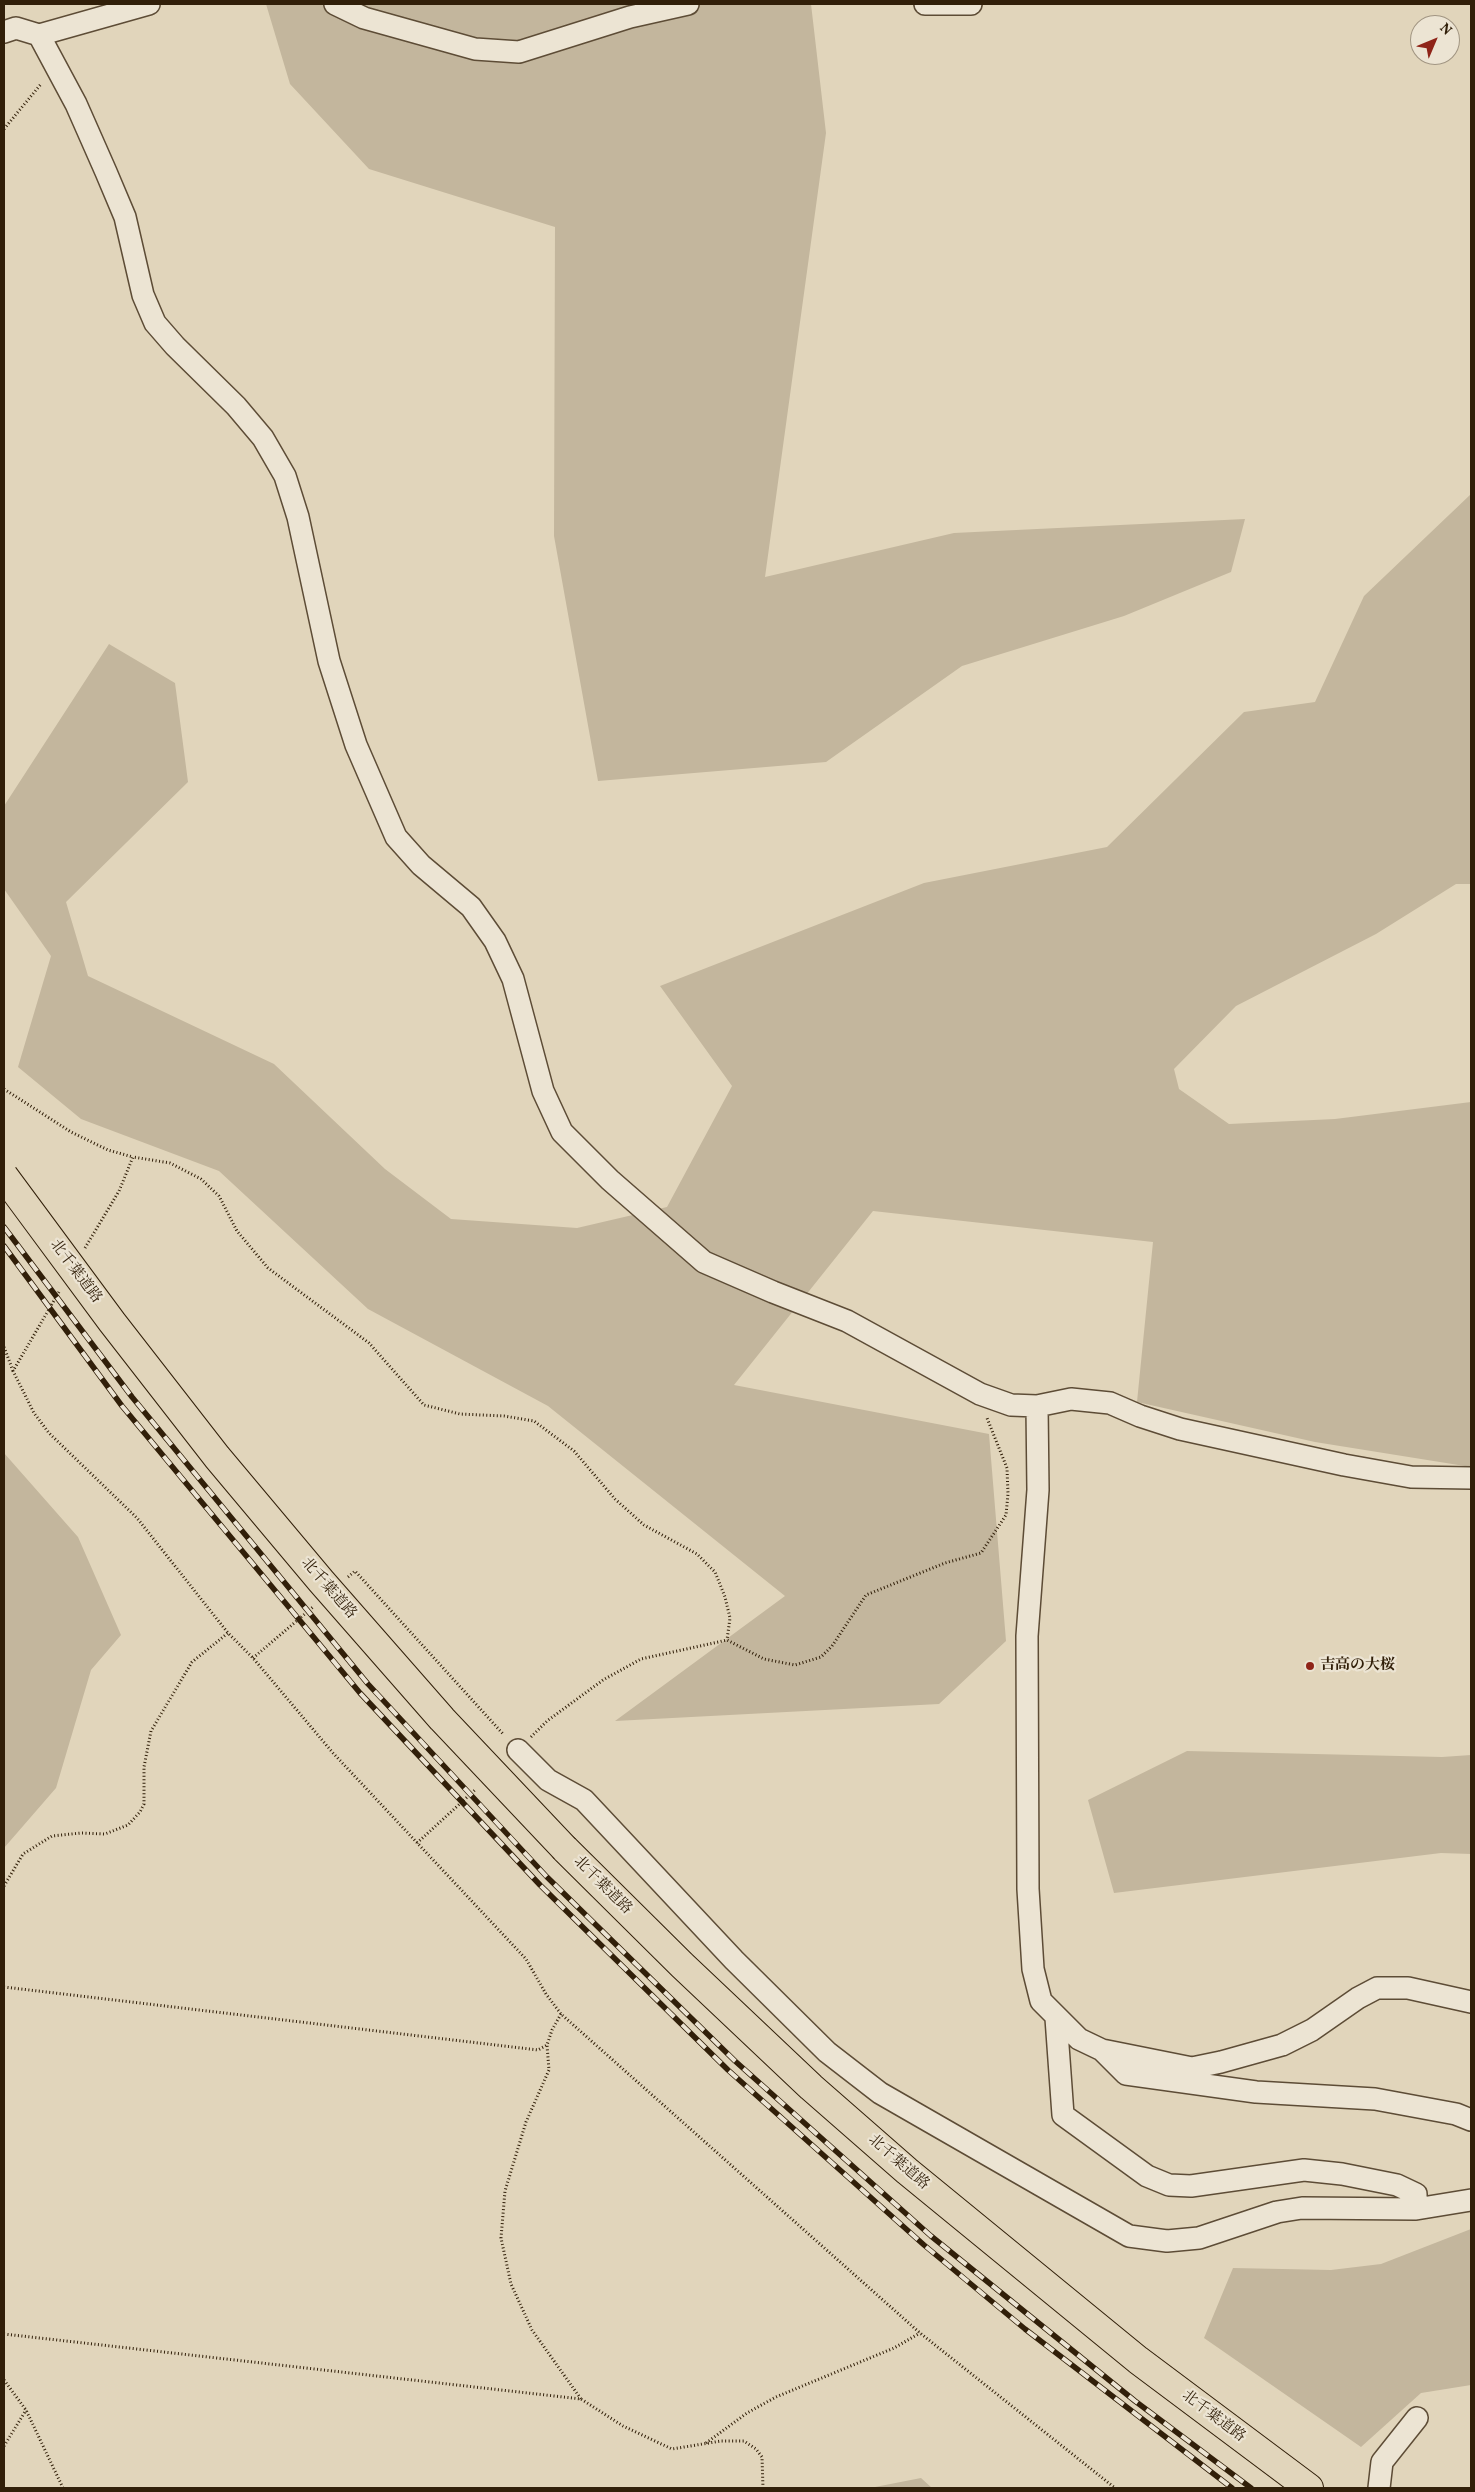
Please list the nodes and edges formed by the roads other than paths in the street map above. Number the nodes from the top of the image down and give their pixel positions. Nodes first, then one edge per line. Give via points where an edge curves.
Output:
1 (149, 4) edge
2 (336, 4) edge
3 (688, 4) edge
4 (925, 4) edge
5 (970, 4) edge
6 (4, 32) edge
7 (39, 34) junction
8 (4, 1176) edge
9 (1038, 1406) junction
10 (1471, 1478) edge
11 (518, 1750) road end
12 (1471, 2002) edge
13 (1056, 2018) junction
14 (1102, 2050) junction
15 (1471, 2120) edge
16 (1471, 2200) edge
17 (1416, 2208) junction
18 (1417, 2418) dead end
19 (1310, 2488) edge
20 (1379, 2488) edge

1 - 7 street
2 - 3 street via 364,18 475,49 519,52 630,17
4 - 5 street
6 - 7 street via 16,28
7 - 9 street via 76,104 124,218 143,295 155,323 242,413 263,438 285,476 298,517 329,661 356,745 396,837 421,865 471,907 495,941 513,979 543,1091 562,1132 610,1180 704,1262 847,1321 967,1388 1011,1405
8 - 19 highway, 北千葉道路, bridge via 217,1458 442,1719 565,1849 811,2087 907,2172 1130,2354
9 - 10 street via 1071,1399 1110,1403 1180,1428 1344,1465 1411,1477
9 - 13 street via 1038,1490 1027,1636 1028,1889 1034,1969 1041,2001
11 - 17 street via 548,1780 584,1800 734,1960 827,2052 880,2093 1129,2236 1167,2241 1199,2238 1277,2212 1302,2208
12 - 14 street via 1408,1988 1377,1988 1312,2030 1282,2045 1192,2068
13 - 14 street via 1079,2040
13 - 17 street via 1064,2115 1147,2176 1169,2185 1191,2186 1304,2170 1342,2174 1397,2185 1416,2194
14 - 15 street via 1126,2074 1256,2092 1374,2099 1456,2114
16 - 17 street
18 - 20 street via 1382,2462

